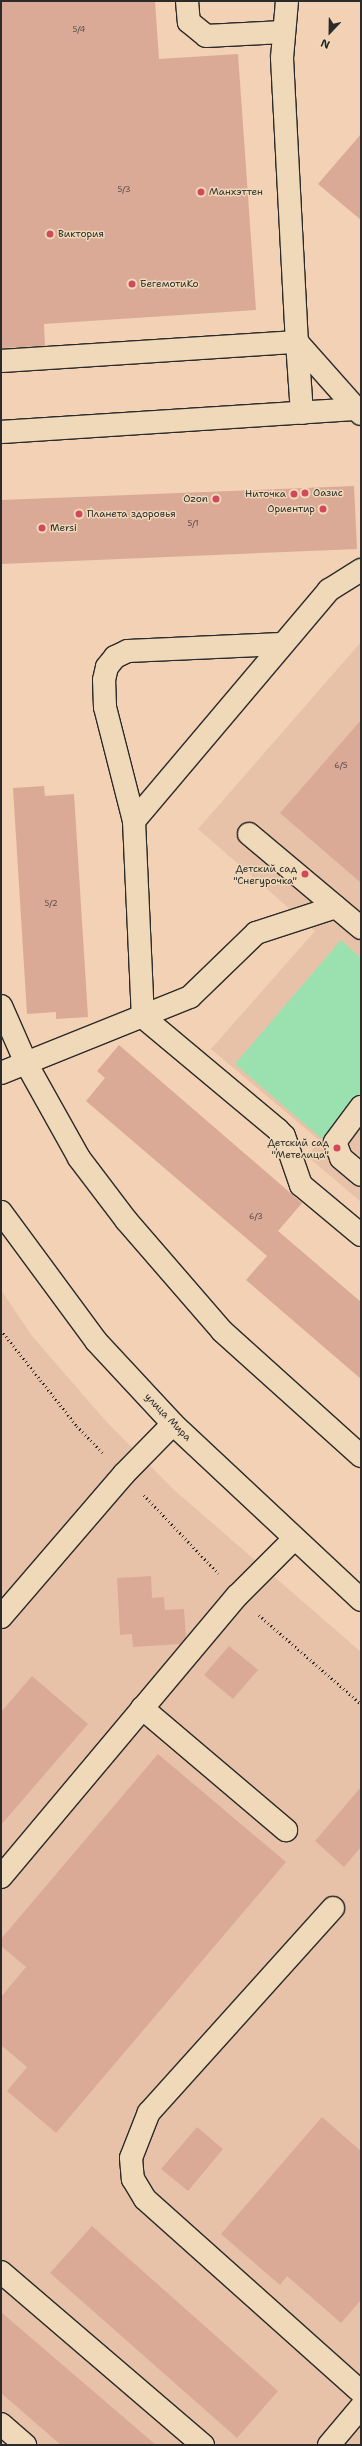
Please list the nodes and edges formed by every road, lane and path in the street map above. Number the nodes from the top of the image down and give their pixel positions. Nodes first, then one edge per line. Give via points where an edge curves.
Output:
1 (187, 1) edge
2 (287, 1) edge
3 (282, 32) junction
4 (298, 342) junction
5 (1, 361) edge
6 (358, 411) edge
7 (302, 413) junction
8 (1, 432) edge
9 (361, 570) edge
10 (281, 644) junction
11 (134, 821) junction
12 (249, 834) dead end
13 (336, 907) junction
14 (361, 928) edge
15 (1, 1006) edge
16 (143, 1017) junction
17 (26, 1063) junction
18 (1, 1073) edge
19 (361, 1106) edge
20 (361, 1174) edge
21 (1, 1212) edge
22 (361, 1235) edge
23 (1, 1330) edge
24 (173, 1424) junction
25 (361, 1456) edge
26 (124, 1474) junction
27 (293, 1540) junction
28 (238, 1595) junction
29 (361, 1600) edge
30 (1, 1617) edge
31 (361, 1704) edge
32 (142, 1708) junction
33 (286, 1830) dead end
34 (1, 1877) edge
35 (333, 1908) dead end
36 (1, 2272) edge
37 (361, 2392) edge
38 (361, 2407) edge
39 (1, 2424) edge
40 (25, 2445) edge
41 (203, 2445) edge
42 (329, 2445) edge

1 - 3 street via 189,22 206,36
2 - 3 street
3 - 4 street
4 - 5 street
4 - 6 street
4 - 7 street
6 - 7 street
7 - 8 street
9 - 10 street via 328,590
10 - 11 street
10 - 11 street via 128,651 115,657 107,667 104,680 106,707
11 - 16 street
12 - 13 street
13 - 14 street
13 - 16 street via 256,933 201,989
15 - 17 street
16 - 17 street
16 - 22 street via 278,1130 284,1136 301,1185
17 - 18 street
17 - 25 street via 80,1158 170,1274 266,1374
19 - 20 street via 335,1142 341,1158
21 - 24 street, улица Мира via 96,1341
23 - 26 path via 77,1426
24 - 26 street
24 - 27 street, улица Мира
26 - 28 path
26 - 30 street
27 - 28 street
27 - 29 street, улица Мира
28 - 31 path
28 - 32 street
32 - 33 street
32 - 34 street
35 - 37 street via 149,2112 131,2158 133,2179 145,2199
36 - 41 street
38 - 42 street
39 - 40 street

